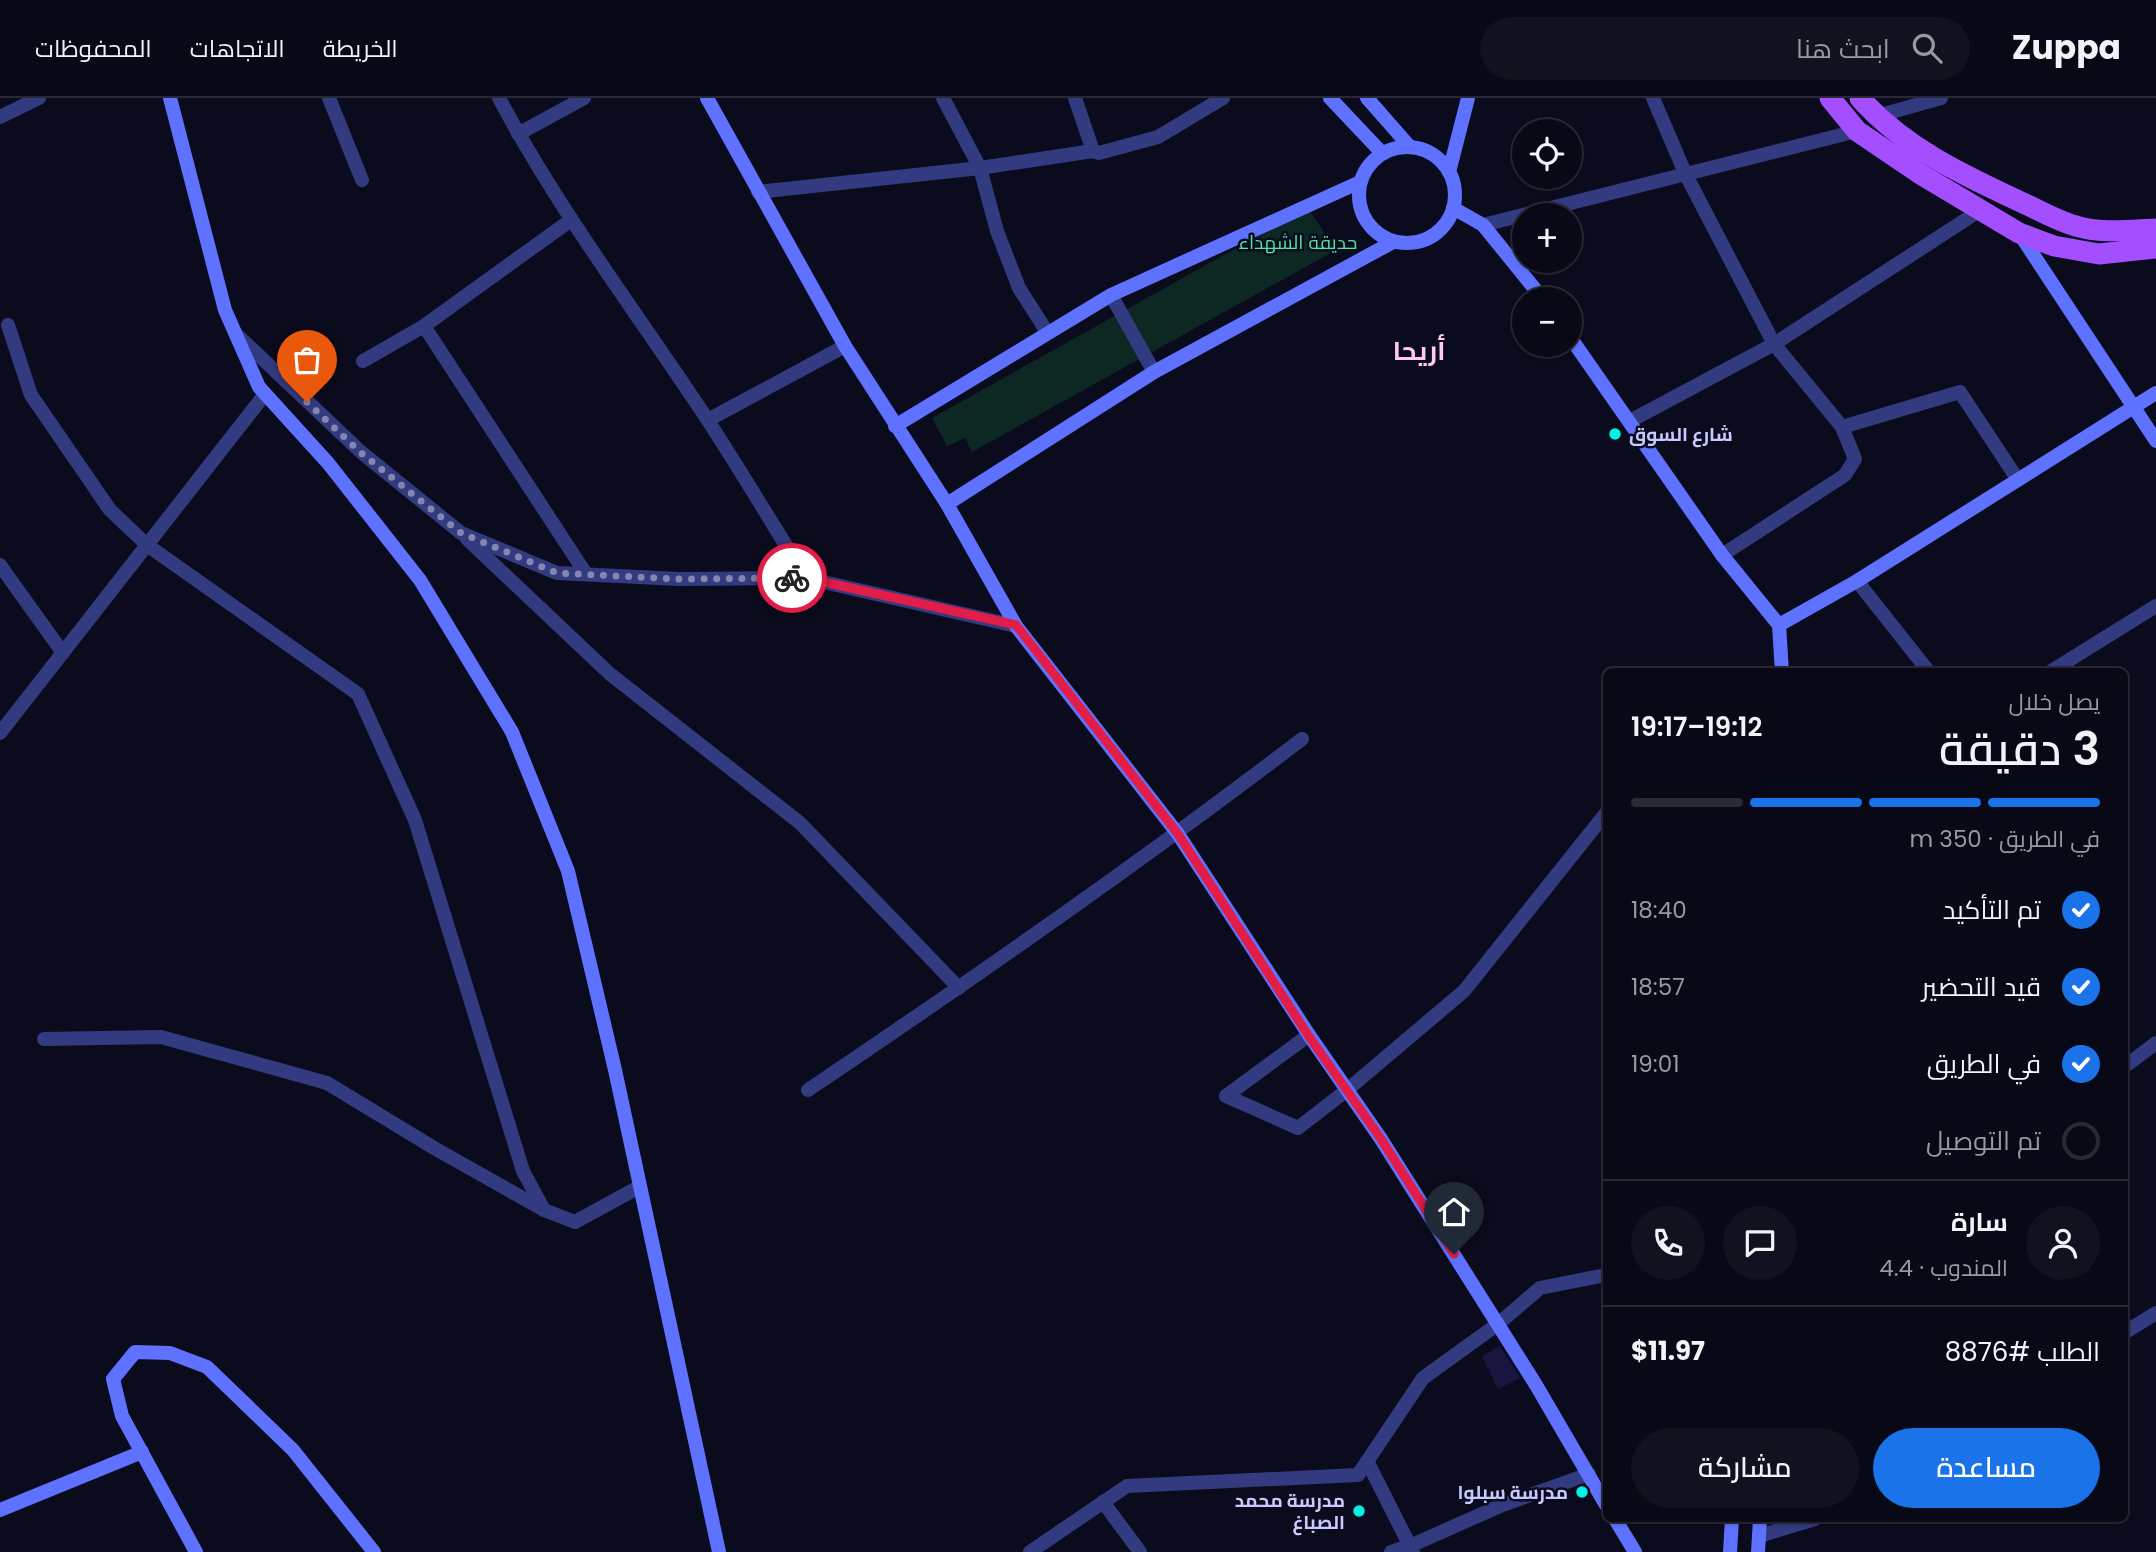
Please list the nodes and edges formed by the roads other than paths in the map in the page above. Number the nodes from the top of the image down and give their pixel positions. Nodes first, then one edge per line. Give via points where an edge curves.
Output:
1 (39, 98) edge
2 (170, 98) edge
3 (329, 98) edge
4 (499, 98) edge
5 (584, 98) edge
6 (707, 98) edge
7 (943, 98) edge
8 (1075, 98) edge
9 (1223, 98) edge
10 (1330, 98) edge
11 (1367, 98) edge
12 (1468, 98) edge
13 (1653, 98) edge
14 (1830, 98) edge
15 (1860, 98) edge
16 (1941, 98) edge
17 (1877, 116) junction
18 (0, 117) edge
19 (1857, 131) junction
20 (518, 134) junction
21 (1410, 147) junction
22 (1093, 151) junction
23 (1382, 153) junction
24 (980, 168) junction
25 (1449, 172) junction
26 (1685, 173) junction
27 (362, 180) dead end
28 (1360, 182) junction
29 (758, 192) junction
30 (1453, 208) junction
31 (1979, 211) junction
32 (571, 220) junction
33 (1483, 225) junction
34 (2156, 229) edge
35 (2019, 233) junction
36 (1393, 242) junction
37 (2156, 248) edge
38 (1533, 287) edge
39 (1111, 295) junction
40 (8, 324) dead end
41 (424, 326) junction
42 (1047, 332) junction
43 (236, 334) junction
44 (1774, 344) junction
45 (845, 346) junction
46 (1582, 354) edge
47 (363, 361) dead end
48 (1154, 372) junction
49 (2156, 393) edge
50 (265, 394) junction
51 (2133, 407) junction
52 (708, 421) junction
53 (1630, 421) junction
54 (895, 426) junction
55 (1842, 427) junction
56 (2156, 441) edge
57 (2018, 480) junction
58 (947, 504) junction
59 (461, 533) junction
60 (147, 545) junction
61 (1722, 555) junction
62 (0, 565) edge
63 (586, 574) junction
64 (806, 578) junction
65 (1857, 581) junction
66 (2156, 606) edge
67 (1016, 625) junction
68 (1779, 625) junction
69 (63, 653) junction
70 (1782, 668) edge
71 (1925, 668) edge
72 (2056, 668) edge
73 (0, 733) edge
74 (1302, 739) dead end
75 (1603, 817) edge
76 (1178, 834) junction
77 (959, 988) junction
78 (1308, 1035) junction
79 (44, 1039) dead end
80 (2156, 1043) edge
81 (2128, 1064) edge
82 (807, 1090) dead end
83 (1347, 1090) junction
84 (639, 1187) junction
85 (544, 1210) junction
86 (1603, 1276) edge
87 (2156, 1313) edge
88 (1498, 1324) junction
89 (2128, 1330) edge
90 (142, 1452) junction
91 (1367, 1461) junction
92 (1589, 1474) junction
93 (1603, 1500) edge
94 (1103, 1502) junction
95 (0, 1510) edge
96 (1617, 1522) edge
97 (1732, 1522) edge
98 (1760, 1522) edge
99 (1805, 1522) edge
100 (1759, 1536) junction
101 (1411, 1549) edge
102 (196, 1552) edge
103 (374, 1552) edge
104 (719, 1552) edge
105 (1030, 1552) edge
106 (1140, 1552) edge
107 (1391, 1552) edge
108 (1634, 1552) edge
109 (1730, 1552) edge
110 (1758, 1552) edge

1 - 18 street
2 - 43 main road via 225,310
3 - 27 street
4 - 20 street
5 - 20 street
6 - 29 main road
7 - 24 street
8 - 22 street
9 - 22 street via 1158,137
10 - 23 main road
11 - 21 main road
12 - 25 main road
13 - 26 street
14 - 19 main road
15 - 17 main road
16 - 17 street
17 - 34 main road via 1966,176 2076,227
19 - 26 street
19 - 31 main road
20 - 32 street
21 - 23 main road
21 - 25 main road via 1431,153
22 - 24 street
23 - 28 main road
24 - 29 street
24 - 42 street via 1018,288
25 - 30 main road via 1455,193
26 - 33 street
26 - 44 street
28 - 36 main road via 1358,197 1368,225
28 - 39 main road
29 - 45 main road
30 - 33 main road
30 - 36 main road via 1447,223 1430,237 1408,244
31 - 35 main road
31 - 44 street
32 - 41 street
32 - 52 street
33 - 38 main road
35 - 37 main road via 2054,246 2099,254
35 - 51 main road
36 - 48 main road
39 - 42 main road
39 - 48 street
40 - 60 street via 31,395 110,510
41 - 47 street
41 - 63 street
42 - 54 main road
43 - 50 main road
43 - 59 street via 360,452
44 - 53 street
44 - 55 street
45 - 52 street
45 - 54 main road
46 - 53 main road
48 - 58 main road
49 - 51 main road
50 - 60 street
50 - 84 main road via 328,463 420,580 512,732 568,872
51 - 56 main road
51 - 57 main road
52 - 64 street
53 - 61 main road
54 - 58 main road
55 - 57 street via 1960,392
55 - 61 street via 1855,459 1845,475
57 - 65 main road
58 - 67 main road
59 - 63 street via 557,573
59 - 77 street via 610,674 800,823
60 - 69 street
60 - 85 street via 358,694 415,820 523,1171
61 - 68 main road
62 - 69 street
63 - 64 street
64 - 67 street
65 - 68 main road
65 - 71 street
66 - 72 street
67 - 76 main road
68 - 70 main road
69 - 73 street
74 - 76 street
75 - 83 street via 1464,991
76 - 77 street
76 - 78 main road
77 - 82 street
78 - 83 main road
78 - 83 street via 1226,1097 1298,1128
79 - 85 street via 161,1037 327,1083
80 - 81 street
83 - 88 main road
84 - 85 street via 575,1222
84 - 104 main road
86 - 88 street via 1540,1288
87 - 89 street
88 - 91 street via 1423,1378
88 - 92 main road
90 - 95 main road
90 - 102 main road
90 - 103 main road via 122,1416 113,1379 135,1352 170,1353 207,1367 293,1450
91 - 94 street via 1358,1475 1127,1486
91 - 101 street
92 - 93 main road
92 - 101 street via 1500,1506
94 - 105 street
94 - 106 street
96 - 108 main road
97 - 109 main road
98 - 100 main road
99 - 100 street
100 - 110 main road
101 - 107 street

